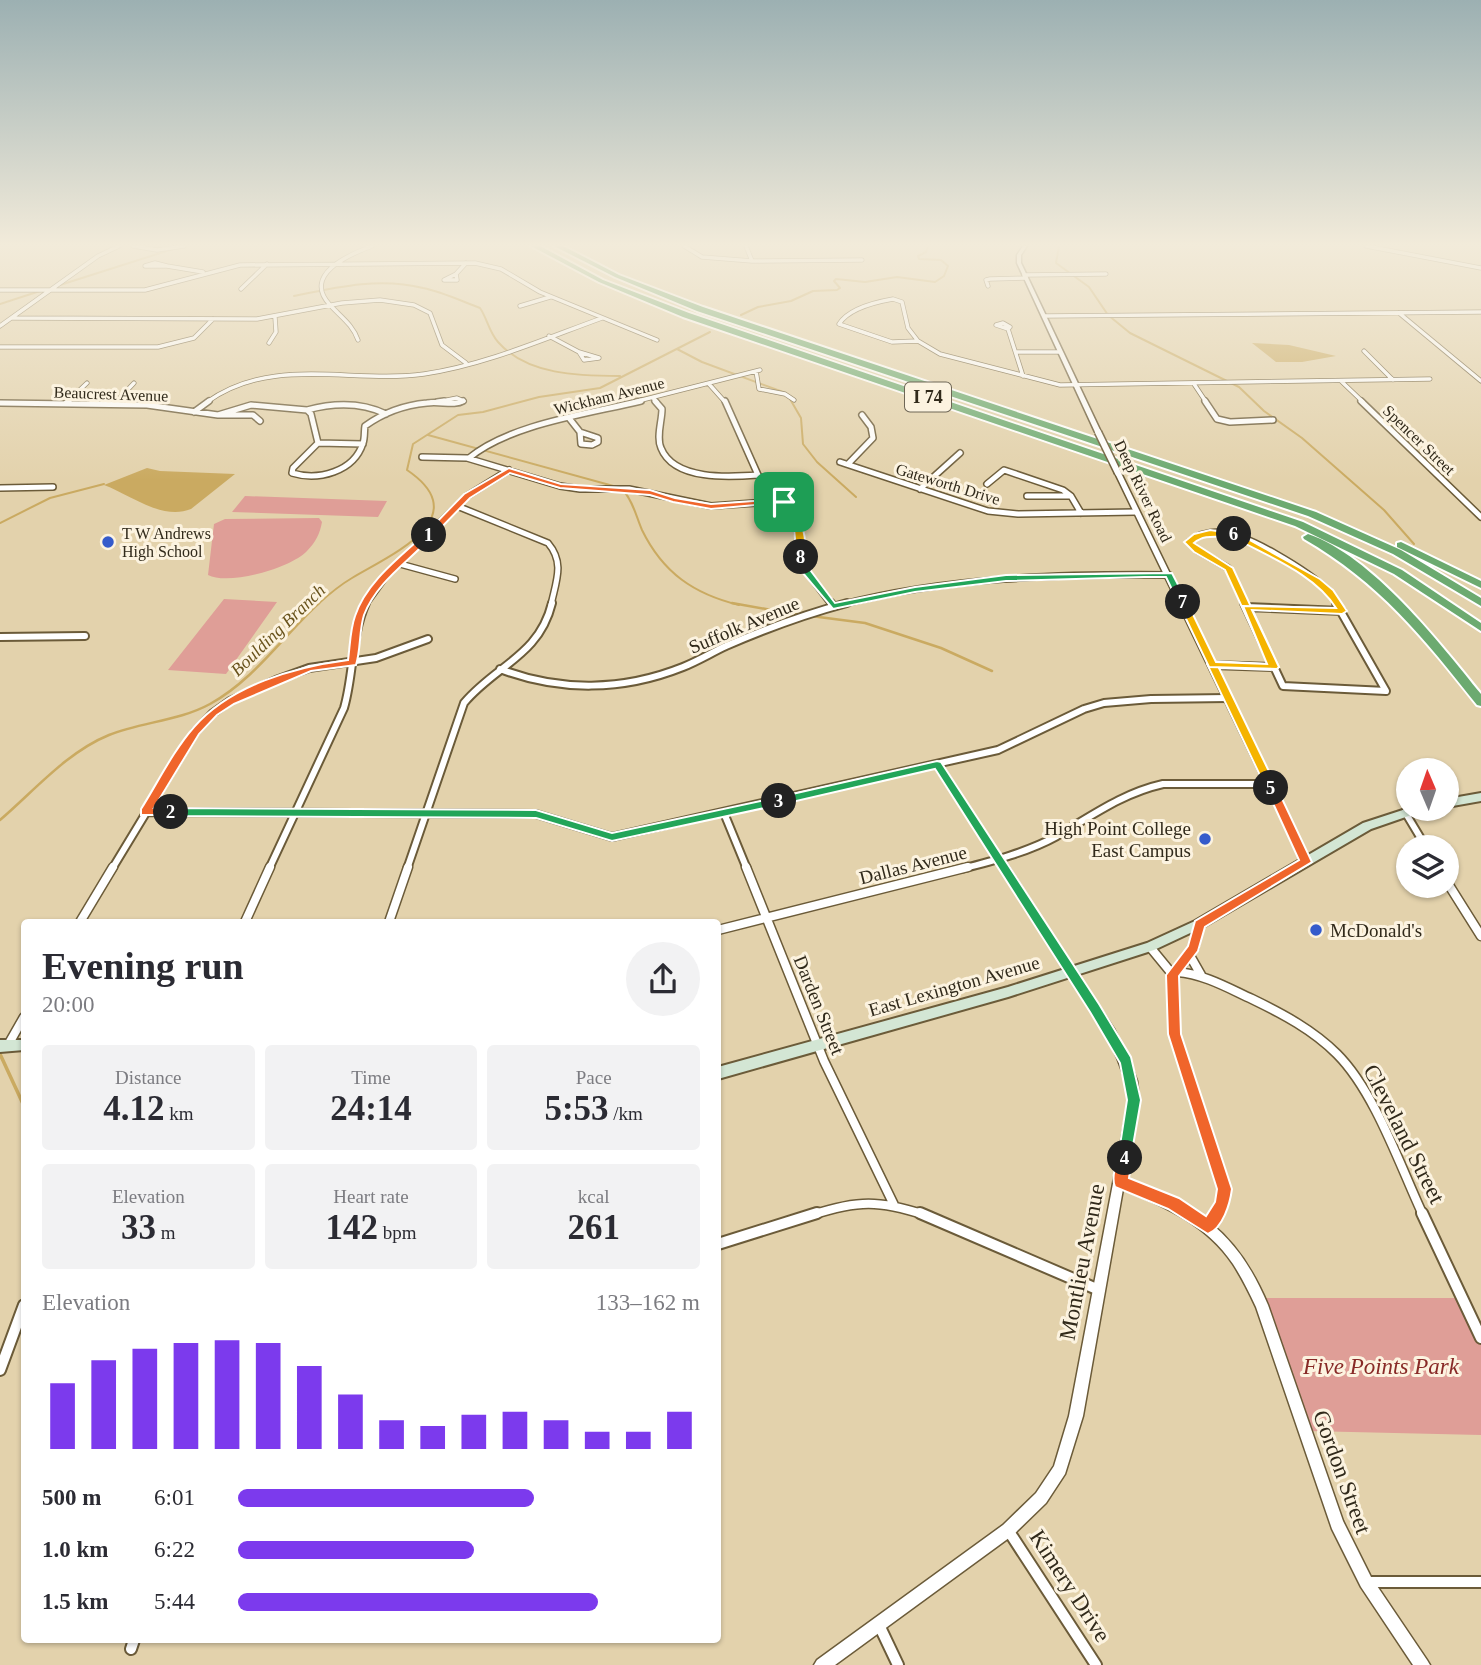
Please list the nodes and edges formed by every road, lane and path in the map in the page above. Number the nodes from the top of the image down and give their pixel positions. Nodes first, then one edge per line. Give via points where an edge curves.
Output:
1 (208, 324) edge
2 (275, 324) edge
3 (349, 324) edge
4 (435, 324) edge
5 (585, 324) edge
6 (616, 324) edge
7 (712, 324) edge
8 (744, 324) edge
9 (841, 324) edge
10 (908, 324) edge
11 (1047, 324) edge
12 (1412, 324) edge
13 (1008, 329) dead end
14 (549, 336) junction
15 (358, 340) dead end
16 (657, 340) dead end
17 (918, 341) junction
18 (269, 344) dead end
19 (0, 347) edge
20 (1364, 351) dead end
21 (579, 352) dead end
22 (1017, 352) junction
23 (1059, 352) junction
24 (466, 363) junction
25 (1023, 376) junction
26 (1430, 379) dead end
27 (1393, 380) junction
28 (1341, 381) junction
29 (1481, 382) edge
30 (87, 383) dead end
31 (134, 383) dead end
32 (709, 384) junction
33 (1194, 384) junction
34 (1075, 386) junction
35 (653, 398) junction
36 (794, 400) dead end
37 (438, 402) junction
38 (0, 403) edge
39 (65, 404) junction
40 (114, 404) junction
41 (307, 410) junction
42 (194, 412) junction
43 (386, 414) junction
44 (218, 415) junction
45 (862, 415) dead end
46 (569, 418) junction
47 (1273, 420) dead end
48 (260, 421) dead end
49 (580, 432) dead end
50 (318, 443) junction
51 (363, 444) junction
52 (960, 453) dead end
53 (422, 457) dead end
54 (469, 458) junction
55 (840, 462) dead end
56 (848, 464) junction
57 (509, 470) junction
58 (758, 475) junction
59 (1162, 476) junction
60 (987, 484) dead end
61 (53, 487) dead end
62 (0, 488) edge
63 (920, 489) junction
64 (1248, 491) junction
65 (1027, 496) dead end
66 (1071, 496) junction
67 (784, 502) junction
68 (457, 506) junction
69 (1136, 512) junction
70 (1081, 513) junction
71 (1481, 517) edge
72 (400, 564) junction
73 (1169, 575) junction
74 (455, 579) dead end
75 (1481, 585) edge
76 (1481, 603) edge
77 (833, 606) junction
78 (1246, 607) junction
79 (1342, 611) junction
80 (1481, 628) edge
81 (85, 636) dead end
82 (0, 637) edge
83 (428, 639) dead end
84 (352, 662) junction
85 (1212, 664) junction
86 (1274, 667) junction
87 (500, 669) junction
88 (1228, 698) junction
89 (1481, 702) edge
90 (937, 764) junction
91 (1269, 784) junction
92 (1481, 797) edge
93 (1460, 801) edge
94 (145, 812) junction
95 (295, 812) junction
96 (724, 813) junction
97 (427, 814) junction
98 (1396, 815) edge
99 (998, 860) junction
100 (1306, 862) junction
101 (1457, 898) edge
102 (767, 918) junction
103 (82, 919) edge
104 (246, 919) edge
105 (390, 919) edge
106 (1199, 924) junction
107 (721, 929) edge
108 (1481, 936) edge
109 (1150, 947) junction
110 (1189, 954) junction
111 (1071, 972) junction
112 (1175, 973) junction
113 (1202, 975) junction
114 (21, 1021) edge
115 (819, 1045) junction
116 (4, 1046) edge
117 (721, 1072) edge
118 (1121, 1182) junction
119 (894, 1205) junction
120 (1208, 1226) junction
121 (721, 1243) edge
122 (1100, 1291) junction
123 (21, 1313) edge
124 (1481, 1338) edge
125 (0, 1370) edge
126 (1008, 1530) junction
127 (1366, 1582) junction
128 (1481, 1582) edge
129 (878, 1625) junction
130 (822, 1665) edge
131 (898, 1665) edge
132 (1096, 1665) edge
133 (1422, 1665) edge

1 - 19 street via 194,338 158,347
2 - 18 street
3 - 15 street
4 - 24 street via 442,345
5 - 14 street
6 - 16 street
7 - 59 highway, I 74
8 - 64 highway, I 74
9 - 17 street via 892,342
10 - 17 street
11 - 23 street, Deep River Road
12 - 29 street
13 - 22 street
14 - 21 street
14 - 24 street
17 - 25 street via 940,354
20 - 27 street
22 - 23 street
22 - 25 street
23 - 34 street, Deep River Road
24 - 42 street via 400,376 267,377 228,388
25 - 34 street
26 - 27 street
27 - 28 street
28 - 33 street
28 - 71 street, Spencer Street
30 - 39 street
31 - 40 street
32 - 35 street, Wickham Avenue
32 - 36 street, Wickham Avenue via 758,371 760,389
32 - 58 street via 724,399
33 - 34 street
33 - 47 street via 1217,419
34 - 69 street, Deep River Road, bridge
35 - 46 street, Wickham Avenue
35 - 58 street via 662,409 660,446 671,460 711,475
37 - 37 street via 456,404 464,401 457,398
37 - 43 street
38 - 39 street, Beaucrest Avenue
39 - 40 street, Beaucrest Avenue
40 - 42 street, Beaucrest Avenue
41 - 43 street via 359,407
41 - 44 street via 254,403
41 - 50 street
42 - 44 street, Beaucrest Avenue
43 - 51 street via 366,426
44 - 48 street, Beaucrest Avenue via 253,415
45 - 56 street via 873,438
46 - 49 street
46 - 54 street, Wickham Avenue via 497,438
50 - 51 street
50 - 51 street via 292,473 307,477 334,472 348,464
52 - 63 street
53 - 54 street
54 - 57 street
55 - 56 street, Gateworth Drive
56 - 63 street, Gateworth Drive
57 - 67 street via 560,486 650,492 711,506
57 - 68 street
58 - 67 street
59 - 80 highway, I 74 via 1289,520 1359,551 1417,583
59 - 89 highway via 1284,525 1349,561 1405,607
60 - 66 street via 1004,470
61 - 62 street
63 - 70 street, Gateworth Drive via 995,512
64 - 75 highway via 1367,530
64 - 76 highway, I 74 via 1377,542
65 - 66 street
66 - 70 street
67 - 77 street via 797,520 807,572
68 - 72 street
68 - 87 street via 548,543 558,555 542,630 531,646
69 - 70 street, Gateworth Drive
69 - 73 street, Deep River Road
72 - 74 street
72 - 84 street via 368,598 359,618
73 - 77 street, Suffolk Avenue via 1006,578 915,589
73 - 85 street, Deep River Road
77 - 87 street, Suffolk Avenue via 640,680 544,684
78 - 79 street
78 - 79 street via 1228,568 1191,546 1191,539 1220,532 1241,537 1317,581
78 - 86 street
79 - 86 street via 1386,691 1283,686
81 - 82 street
83 - 84 street
84 - 94 street via 298,672 213,713 195,732
84 - 95 street via 344,708
85 - 86 street
85 - 88 street, Deep River Road
87 - 97 street via 464,703
88 - 90 street via 1104,703 998,750
88 - 91 street, Deep River Road
90 - 96 street
90 - 99 street, Montlieu Avenue
91 - 99 street, Dallas Avenue via 1146,788 1111,802 1055,837
91 - 100 street, Deep River Road
92 - 93 main road
94 - 95 street
94 - 103 street
95 - 97 street
95 - 104 street
96 - 97 street via 612,837 536,814
96 - 102 street, Darden Street
97 - 105 street
98 - 100 main road, East Lexington Avenue via 1367,826
99 - 102 street, Dallas Avenue
99 - 111 street, Montlieu Avenue
100 - 106 main road, East Lexington Avenue
101 - 108 street
102 - 107 street, Dallas Avenue
102 - 115 street, Darden Street
106 - 109 main road, East Lexington Avenue
106 - 110 street
109 - 111 main road, East Lexington Avenue
109 - 112 street
110 - 112 street
110 - 113 street
111 - 115 main road, East Lexington Avenue
111 - 118 street, Montlieu Avenue via 1131,1074 1134,1112
112 - 113 street, Cleveland Street
112 - 120 street via 1174,1034 1224,1189 1222,1204
113 - 124 street, Cleveland Street via 1303,1025 1348,1065 1363,1087
114 - 116 street
115 - 117 main road, East Lexington Avenue
115 - 119 street, Darden Street via 866,1154
118 - 120 street, Gordon Street via 1173,1203
118 - 122 street, Montlieu Avenue
119 - 121 street via 873,1202 836,1207
119 - 122 street via 933,1217
120 - 127 street, Gordon Street via 1255,1288 1326,1496
122 - 126 street, Montlieu Avenue via 1076,1416 1060,1469 1041,1499
123 - 125 street
126 - 129 street, Montlieu Avenue
126 - 132 street, Kimery Drive
127 - 128 street
127 - 133 street, Gordon Street
129 - 130 street, Montlieu Avenue
129 - 131 street

